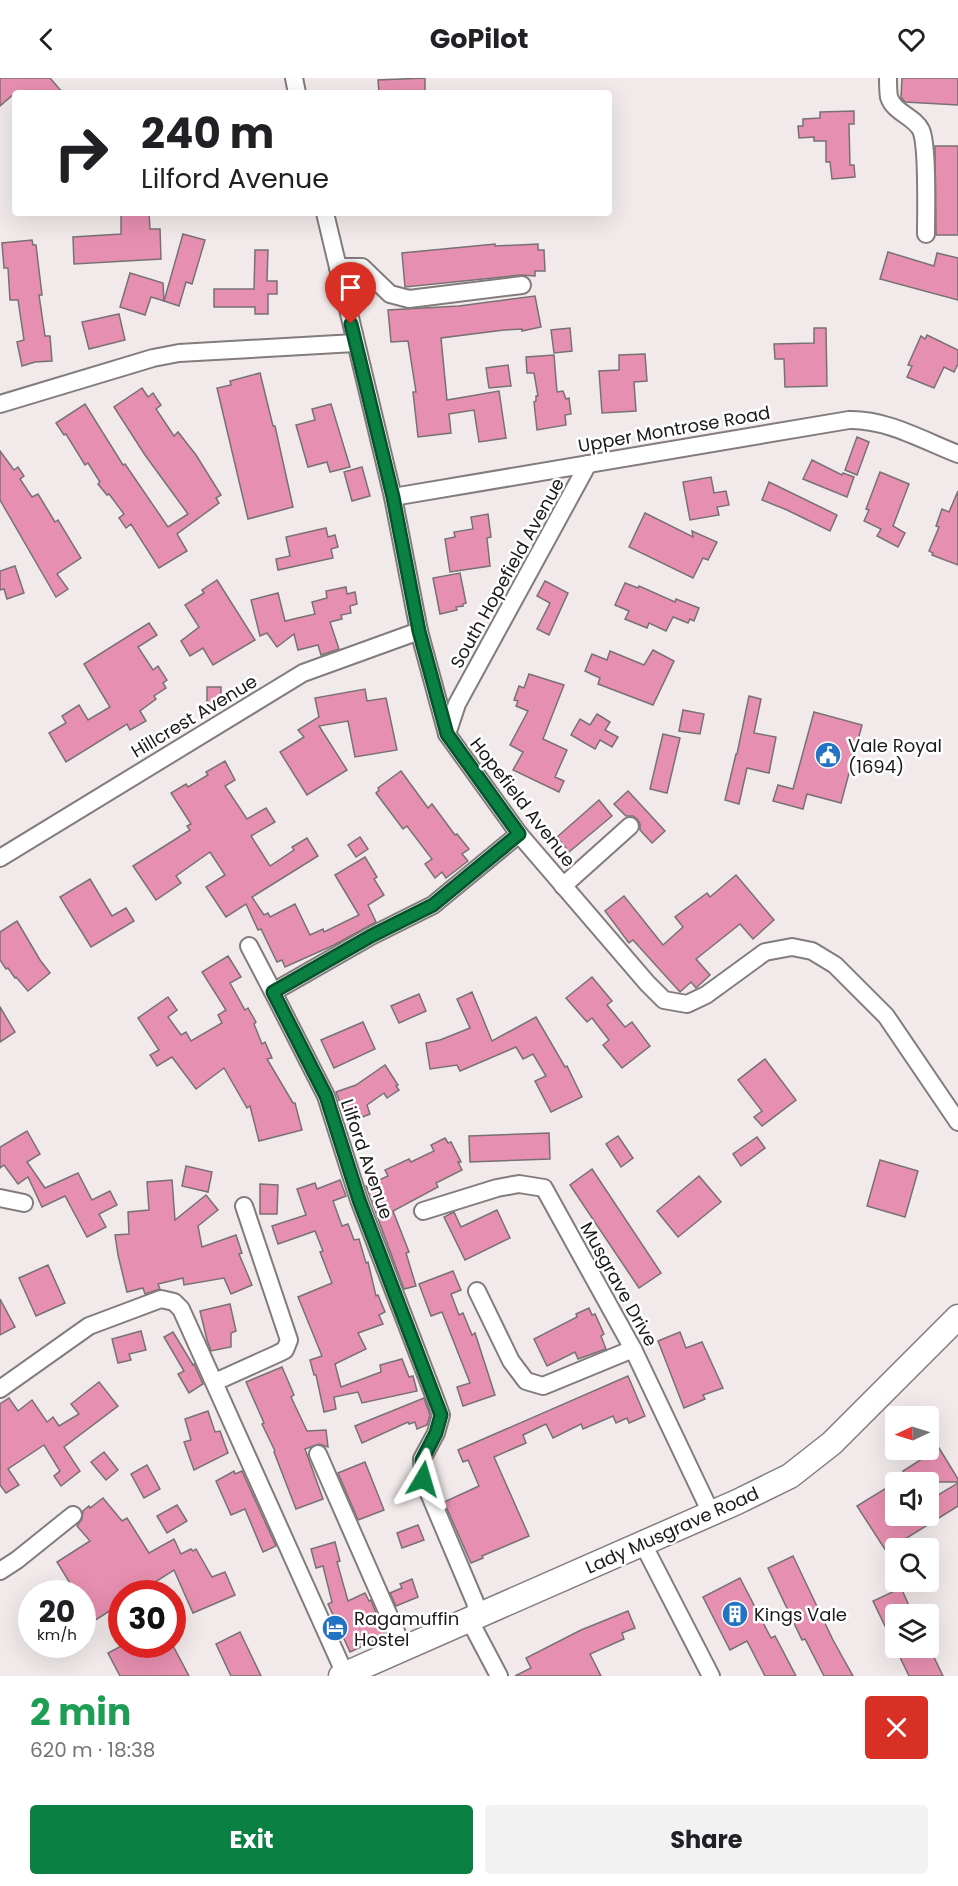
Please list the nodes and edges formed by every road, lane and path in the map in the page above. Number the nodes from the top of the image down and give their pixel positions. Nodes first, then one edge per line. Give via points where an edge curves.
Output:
1 (888, 78) edge
2 (326, 216) edge
3 (926, 234) dead end
4 (338, 267) junction
5 (522, 285) dead end
6 (356, 344) junction
7 (1, 399) edge
8 (958, 454) edge
9 (588, 464) junction
10 (393, 497) junction
11 (419, 631) junction
12 (447, 734) junction
13 (630, 826) dead end
14 (519, 834) junction
15 (0, 858) edge
16 (563, 886) junction
17 (249, 946) dead end
18 (273, 992) junction
19 (958, 1122) edge
20 (0, 1198) edge
21 (24, 1203) dead end
22 (244, 1206) dead end
23 (423, 1211) dead end
24 (477, 1291) dead end
25 (958, 1317) edge
26 (633, 1349) junction
27 (214, 1382) junction
28 (0, 1389) edge
29 (318, 1454) dead end
30 (711, 1513) junction
31 (73, 1515) dead end
32 (643, 1544) junction
33 (0, 1571) edge
34 (474, 1619) junction
35 (404, 1650) junction
36 (343, 1675) edge
37 (499, 1676) edge
38 (711, 1676) edge

1 - 3 street via 889,98 896,110 921,130
2 - 4 street, Hopefield Avenue
4 - 5 street via 362,267 390,294 409,299
4 - 6 street, Hopefield Avenue
6 - 7 street via 179,353
6 - 10 street, Hopefield Avenue
8 - 9 street, Upper Montrose Road via 866,419
9 - 10 street, Upper Montrose Road
9 - 12 street, South Hopefield Avenue via 457,704
10 - 11 street, Hopefield Avenue
11 - 12 street, Hopefield Avenue
11 - 15 street, Hillcrest Avenue via 303,673
12 - 14 street, Hopefield Avenue
13 - 16 street
14 - 16 street, Hopefield Avenue
14 - 18 street via 433,905
16 - 19 street, Hopefield Avenue via 664,1000 687,1004 706,995 765,952 792,947 812,951 835,965 886,1016
17 - 18 street, Lilford Avenue
18 - 34 street, Lilford Avenue via 326,1096 359,1200 441,1415 422,1460 423,1479 475,1602
20 - 21 street
22 - 27 street via 290,1340 285,1350
23 - 26 street, Musgrave Drive via 497,1188 519,1184 544,1188
24 - 26 street via 526,1382 543,1386
25 - 30 main road, Lady Musgrave Road via 824,1449 790,1476
26 - 30 street, Musgrave Drive
27 - 28 street via 181,1309 174,1302 161,1299 89,1326
27 - 36 street
29 - 35 street
30 - 32 main road, Lady Musgrave Road
31 - 33 street
32 - 34 main road, Lady Musgrave Road
32 - 38 street
34 - 35 main road, Lady Musgrave Road
34 - 37 street, Lilford Avenue
35 - 36 main road, Lady Musgrave Road

